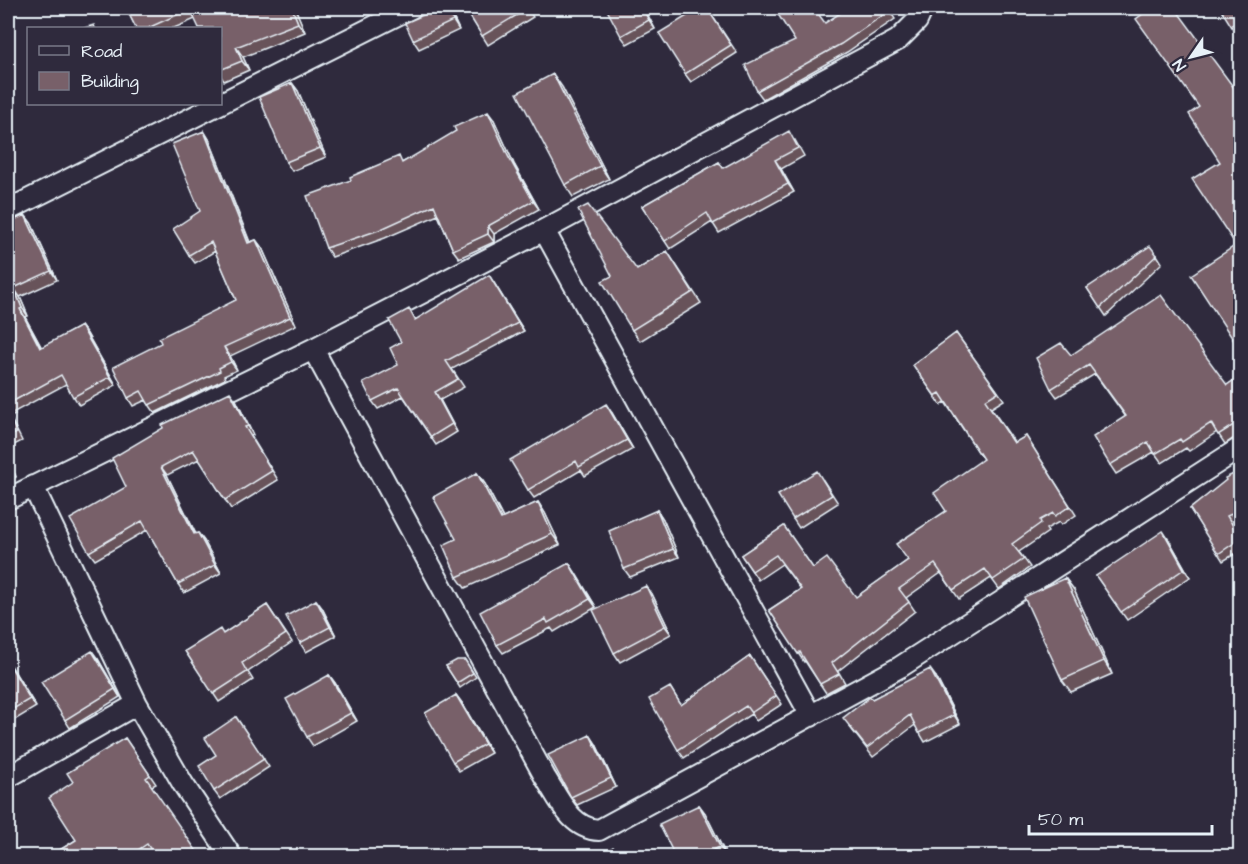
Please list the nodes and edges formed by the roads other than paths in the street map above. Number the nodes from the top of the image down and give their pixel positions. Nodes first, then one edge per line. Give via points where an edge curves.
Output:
1 (411, 8) edge
2 (923, 8) edge
3 (222, 103) edge
4 (217, 105) edge
5 (8, 210) edge
6 (544, 230) junction
7 (313, 349) junction
8 (1240, 448) edge
9 (33, 486) junction
10 (8, 499) edge
11 (137, 704) junction
12 (812, 716) junction
13 (8, 777) edge
14 (231, 856) edge

1 - 3 street
2 - 6 street via 917,21 898,40
4 - 5 street
6 - 7 street
6 - 12 street
7 - 9 street
7 - 12 street via 545,777 570,816 586,829 599,830
8 - 12 street via 900,667
9 - 10 street
9 - 11 street
11 - 13 street
11 - 14 street

